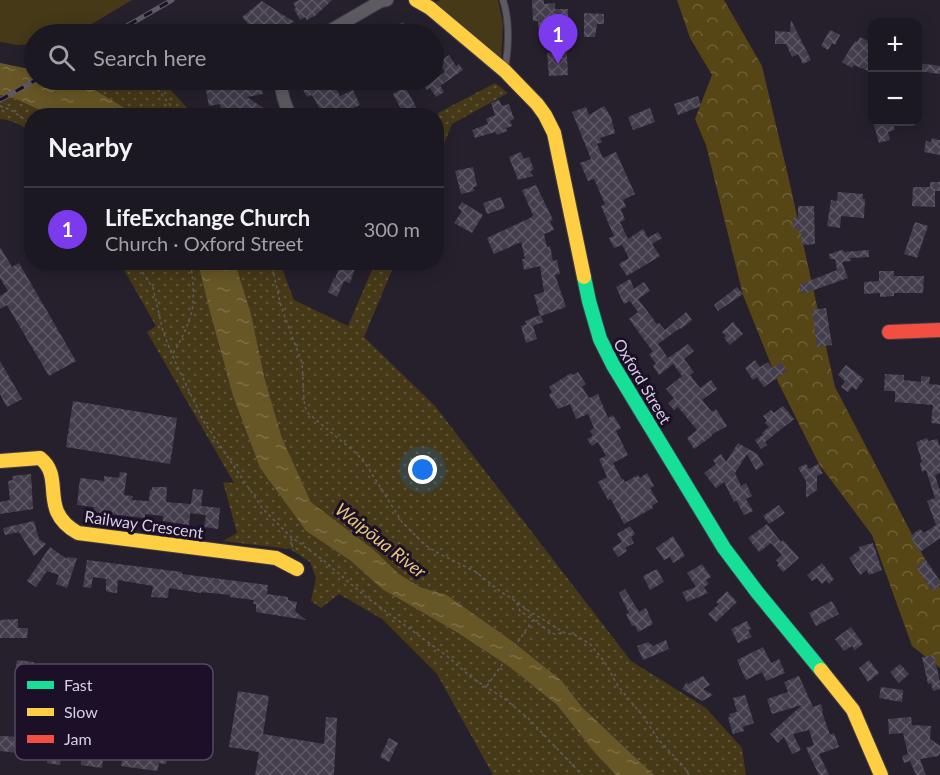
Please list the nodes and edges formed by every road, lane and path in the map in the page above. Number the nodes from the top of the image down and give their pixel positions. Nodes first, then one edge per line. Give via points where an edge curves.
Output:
1 (387, 0) edge
2 (416, 0) edge
3 (503, 0) edge
4 (342, 24) edge
5 (505, 71) junction
6 (158, 90) edge
7 (281, 90) edge
8 (0, 106) edge
9 (173, 108) edge
10 (287, 108) edge
11 (24, 119) edge
12 (141, 270) edge
13 (192, 270) edge
14 (273, 270) edge
15 (940, 330) edge
16 (889, 332) dead end
17 (172, 355) junction
18 (0, 461) edge
19 (297, 569) dead end
20 (517, 602) junction
21 (533, 620) junction
22 (565, 633) junction
23 (486, 687) junction
24 (582, 775) edge
25 (689, 775) edge
26 (881, 775) edge

1 - 4 street
2 - 5 street, Oxford Street
3 - 5 lane via 508,30
5 - 26 street, Oxford Street via 541,109 554,133 589,301 600,339 613,365 724,549 853,710
6 - 9 path
7 - 10 street
8 - 11 path
12 - 17 path via 153,288
13 - 17 path via 192,312
14 - 20 path via 302,363 308,413 358,454 394,511 418,540 476,572
15 - 16 street
17 - 23 path via 204,422 263,509 291,537 366,597
18 - 19 street, Railway Crescent via 40,458 49,465 58,517 66,528 78,533 276,558
20 - 21 path via 520,611
20 - 22 path
21 - 22 path via 554,634
21 - 23 path
22 - 25 path via 575,635 597,651 618,686
23 - 24 path via 529,719

